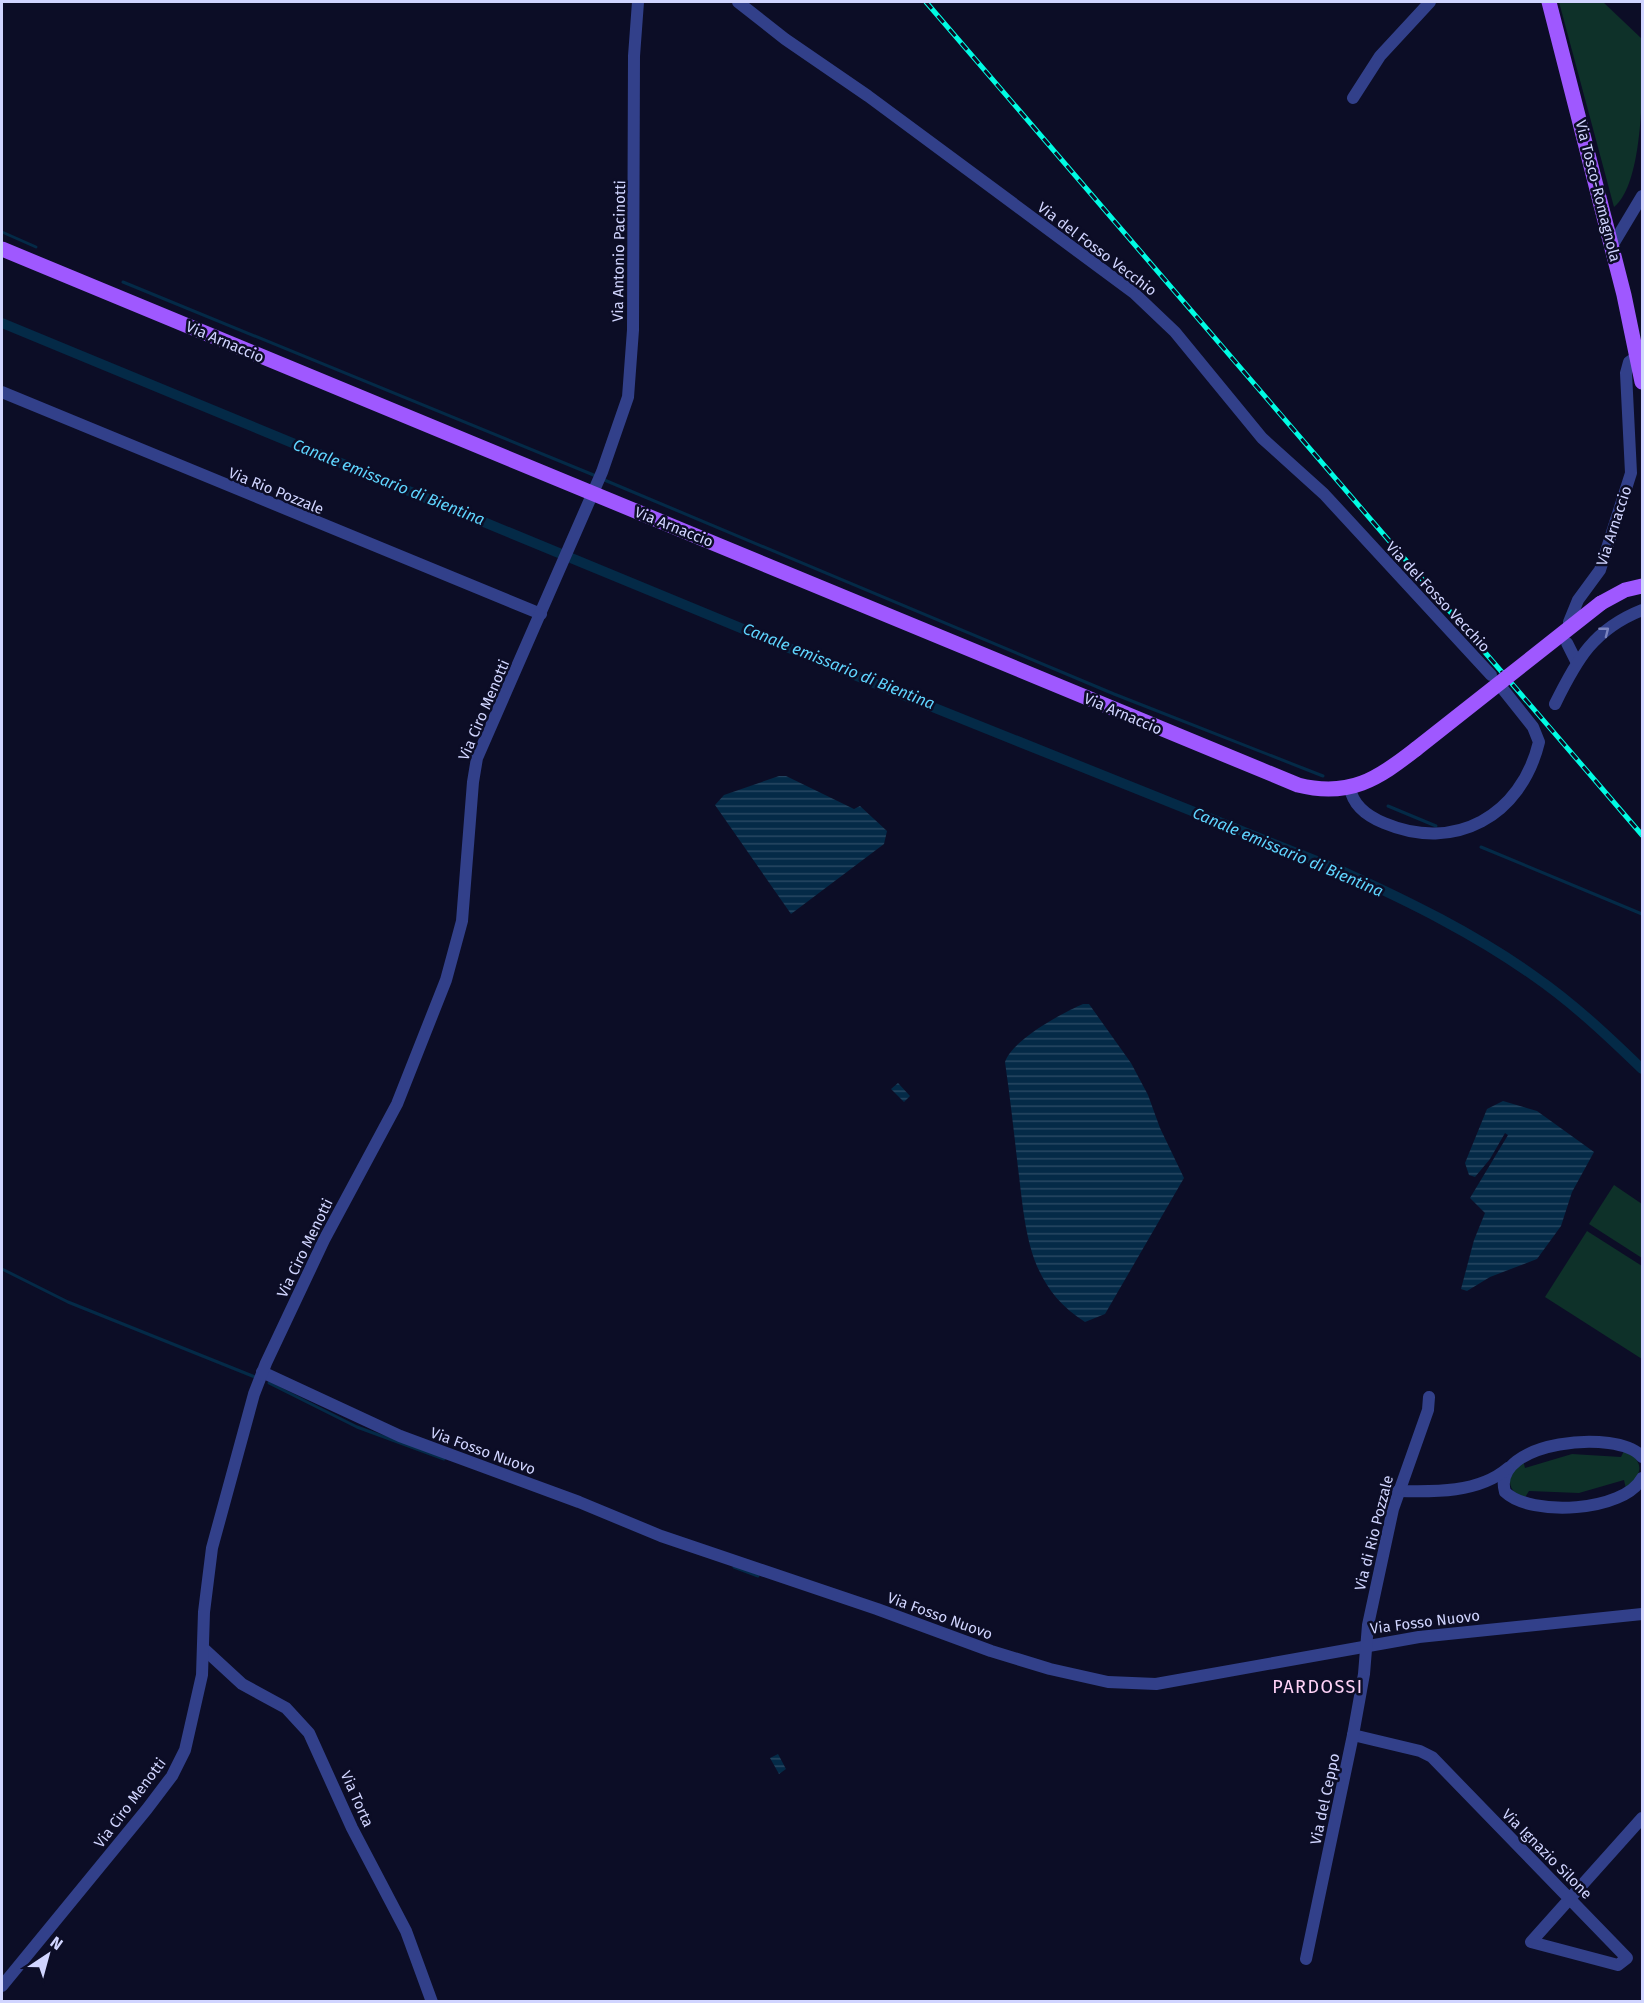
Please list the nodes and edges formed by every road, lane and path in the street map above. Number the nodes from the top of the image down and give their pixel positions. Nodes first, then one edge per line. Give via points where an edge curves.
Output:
1 (638, 2) edge
2 (738, 2) edge
3 (1430, 2) edge
4 (1549, 2) edge
5 (1353, 98) dead end
6 (1642, 196) edge
7 (1612, 246) junction
8 (2, 249) edge
9 (1638, 356) junction
10 (1642, 382) edge
11 (2, 392) edge
12 (597, 482) junction
13 (1642, 585) edge
14 (1642, 610) edge
15 (541, 614) junction
16 (1569, 622) dead end
17 (1567, 643) dead end
18 (1576, 661) junction
19 (1491, 675) dead end
20 (1502, 688) dead end
21 (1556, 704) dead end
22 (1350, 788) junction
23 (262, 1372) junction
24 (1429, 1397) dead end
25 (1642, 1455) edge
26 (1508, 1468) junction
27 (1642, 1480) edge
28 (1477, 1485) junction
29 (1398, 1491) junction
30 (1505, 1492) junction
31 (1642, 1614) edge
32 (1367, 1645) junction
33 (204, 1648) junction
34 (1353, 1735) junction
35 (1642, 1818) edge
36 (1569, 1897) junction
37 (1305, 1959) dead end
38 (2, 1986) edge
39 (432, 2001) edge

1 - 12 street, Via Antonio Pacinotti via 631,369 625,407
2 - 19 street, Via del Fosso Vecchio via 1147,305 1262,438 1324,494
3 - 5 street via 1380,56
4 - 7 main road, Via Tosco-Romagnola
6 - 7 street
7 - 9 main road, Via Tosco-Romagnola
8 - 12 main road, Via Arnaccio
9 - 10 main road, Via Tosco-Romagnola
9 - 16 street, Via Arnaccio via 1629,362 1626,373 1632,462 1628,482 1600,570 1578,600
11 - 15 street, Via Rio Pozzale
12 - 15 street, Via Ciro Menotti
12 - 22 main road, Via Arnaccio via 1282,779 1316,789
13 - 22 main road, Via Arnaccio, bridge via 1601,603 1386,772
18 -> 14 street via 1606,629
15 - 23 street, Via Ciro Menotti via 477,758 462,921 446,980 391,1117 324,1240
17 - 18 street
18 - 21 street
20 - 22 street via 1537,734 1537,749 1519,786 1506,804 1488,818 1462,830 1425,835 1404,831 1361,809
23 - 32 street, Via Fosso Nuovo via 400,1436 661,1536 991,1651 1075,1676 1119,1684 1156,1684
23 - 33 street, Via Ciro Menotti via 216,1532 204,1612
24 - 29 street, Via di Rio Pozzale via 1428,1410
25 - 26 street via 1614,1443 1571,1443 1529,1453
26 - 28 street
26 - 30 street via 1503,1482
27 - 30 street via 1621,1496 1578,1507 1529,1505
28 - 29 street
28 - 30 street
29 - 32 street, Via di Rio Pozzale
31 - 32 street, Via Fosso Nuovo
32 - 34 street, Via del Ceppo
33 - 38 street, Via Ciro Menotti via 198,1703 177,1767
33 - 39 street, Via Torta via 242,1684 286,1708 309,1732 352,1828 406,1931
34 - 36 street, Via Ignazio Silone via 1420,1750 1432,1757
34 - 37 street, Via del Ceppo
35 - 36 street
36 - 36 street, Via Ignazio Silone via 1531,1942 1618,1965 1627,1958

